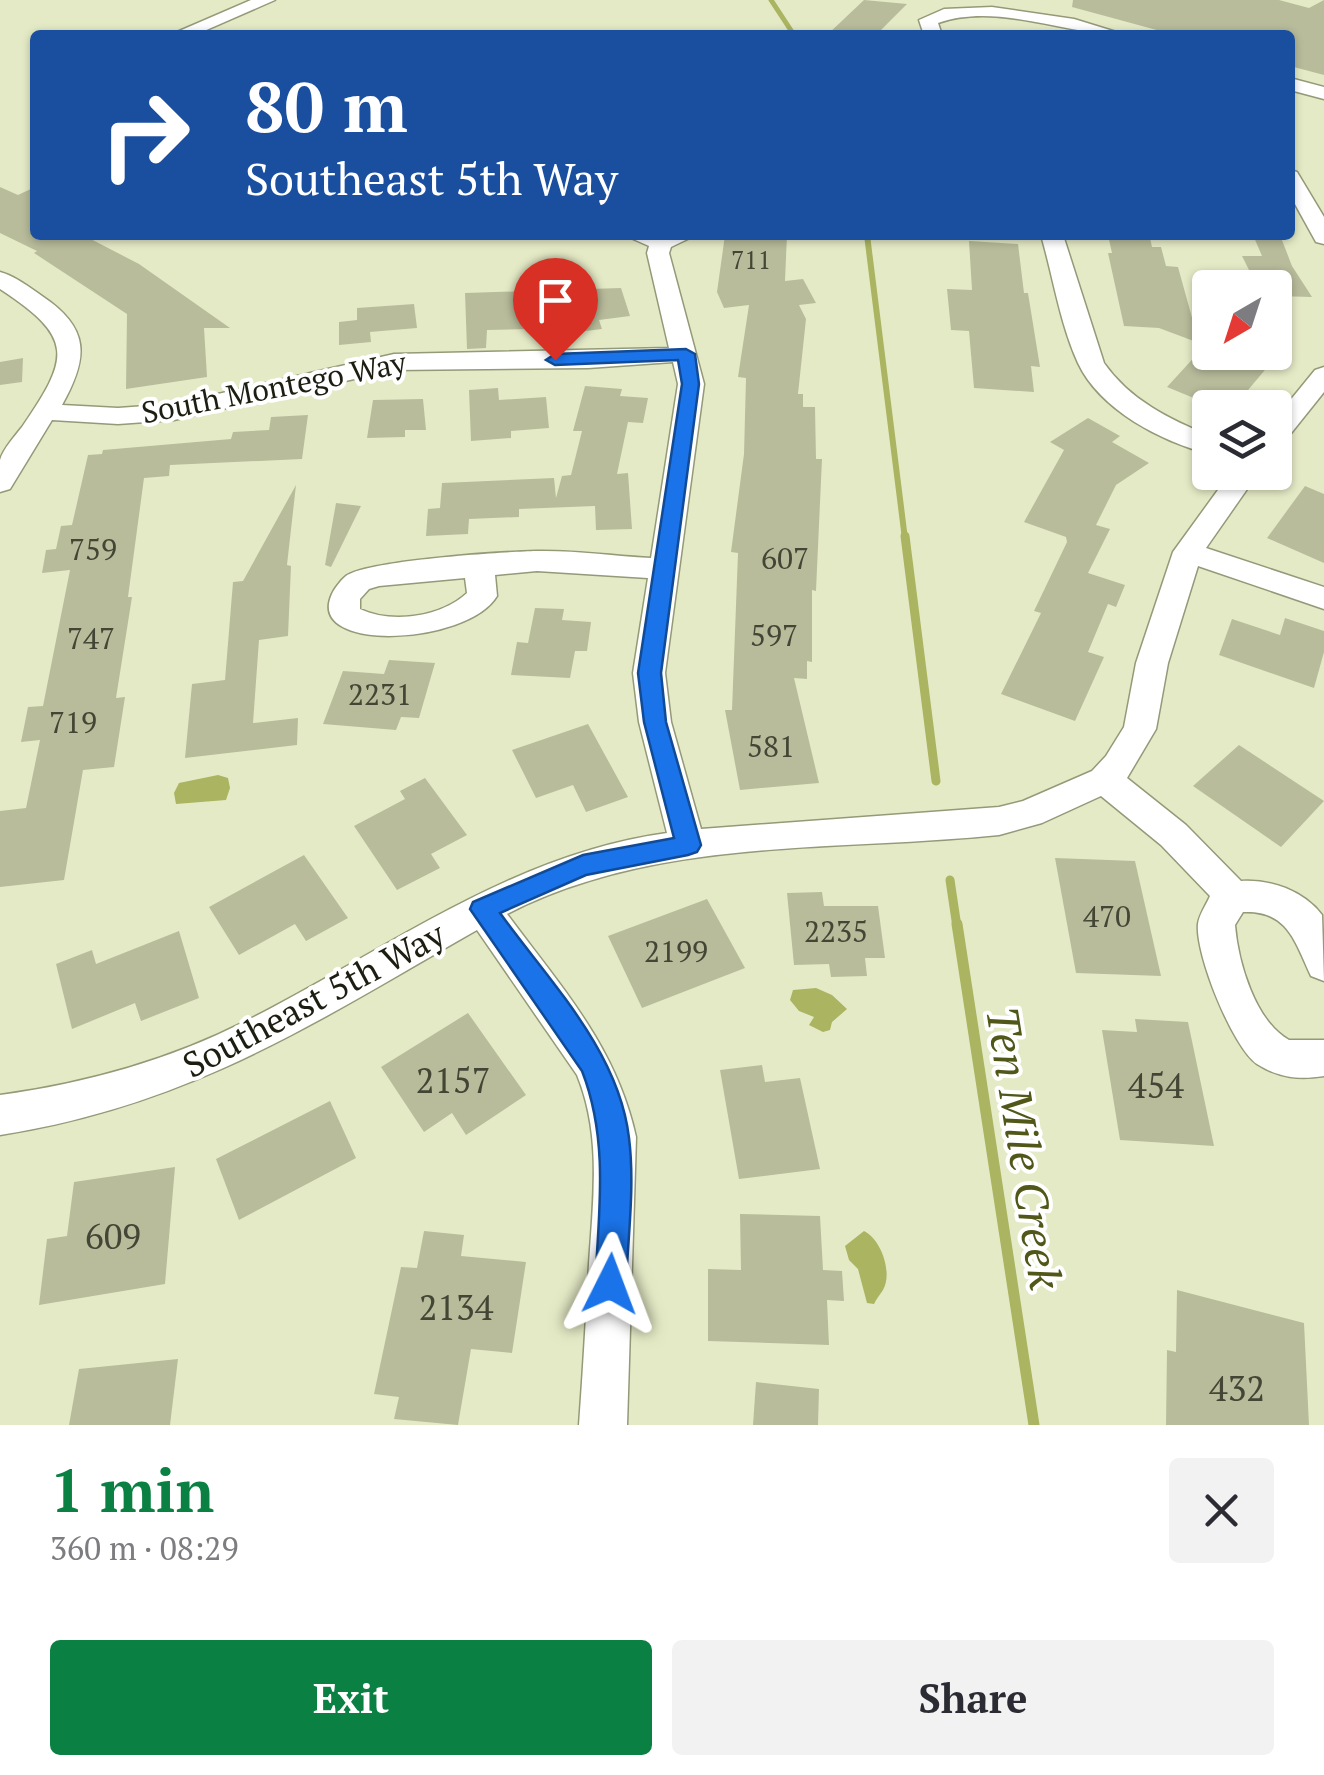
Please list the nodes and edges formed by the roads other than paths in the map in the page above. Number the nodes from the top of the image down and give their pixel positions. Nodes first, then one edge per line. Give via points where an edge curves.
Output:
1 (266, 0) edge
2 (191, 30) edge
3 (931, 30) edge
4 (1100, 30) edge
5 (1295, 86) edge
6 (1324, 93) edge
7 (1295, 185) edge
8 (1324, 237) edge
9 (660, 240) edge
10 (1054, 240) edge
11 (0, 280) edge
12 (686, 354) junction
13 (1324, 376) edge
14 (42, 412) junction
15 (1292, 415) edge
16 (1192, 438) edge
17 (0, 483) edge
18 (1233, 490) edge
19 (1188, 552) junction
20 (479, 567) dead end
21 (664, 569) junction
22 (1324, 598) edge
23 (1104, 780) junction
24 (688, 845) junction
25 (1234, 899) junction
26 (482, 909) junction
27 (1324, 964) edge
28 (1324, 1058) edge
29 (0, 1114) edge
30 (603, 1425) edge

1 - 2 street
3 - 4 street via 928,20 944,8 974,2 1009,4
5 - 6 street
7 - 8 street
9 - 12 street
10 - 16 street via 1100,378 1130,407
11 - 14 street via 56,318 71,342 68,370
12 - 14 street, South Montego Way via 407,361 174,412
12 - 21 street via 690,400
13 - 15 street
14 - 17 street
18 - 19 street
19 - 22 street
19 - 23 street via 1152,663 1140,729
20 - 21 street via 552,561
21 - 24 street via 651,697
23 - 24 street, Southeast 5th Way via 999,821
23 - 25 street via 1203,859
24 - 26 street, Southeast 5th Way via 583,866
25 - 27 street via 1266,897 1293,909 1310,926
25 - 28 street via 1216,926 1245,1025 1274,1052 1303,1061
26 - 29 street, Southeast 5th Way via 198,1066 96,1100
26 - 30 street via 592,1064 607,1098 616,1179

